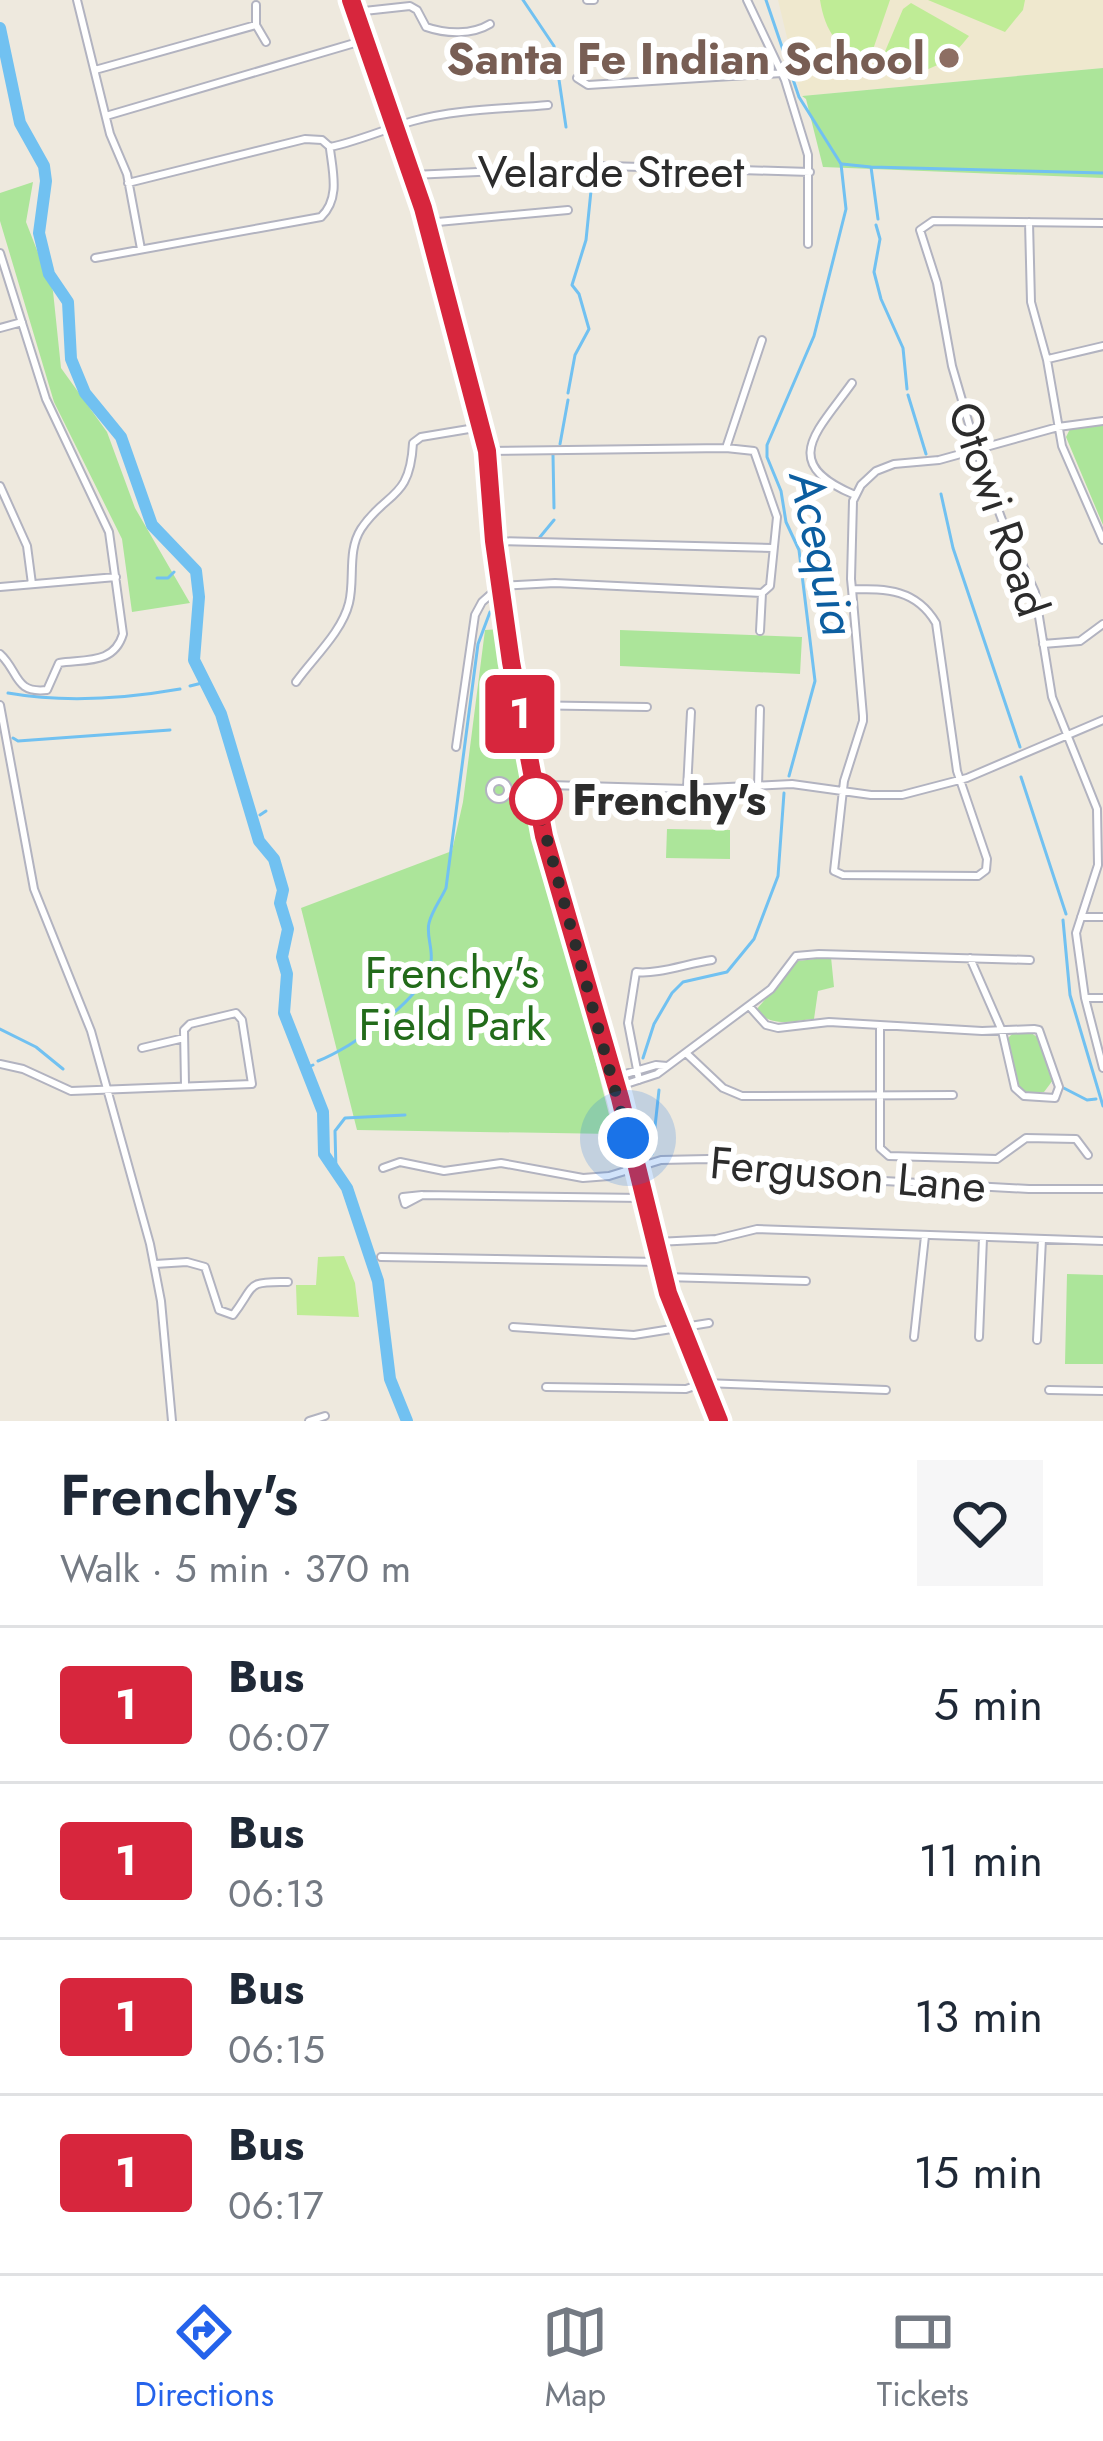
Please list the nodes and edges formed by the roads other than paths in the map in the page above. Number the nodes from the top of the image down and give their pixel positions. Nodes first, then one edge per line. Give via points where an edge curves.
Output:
1 (76, 0) edge
2 (350, 0) edge
3 (747, 0) edge
4 (256, 5) dead end
5 (355, 12) junction
6 (490, 24) dead end
7 (256, 25) junction
8 (364, 40) junction
9 (266, 42) dead end
10 (94, 70) junction
11 (782, 73) junction
12 (577, 78) dead end
13 (548, 105) dead end
14 (106, 116) junction
15 (397, 128) junction
16 (330, 147) junction
17 (810, 172) junction
18 (413, 175) junction
19 (128, 183) junction
20 (568, 210) dead end
21 (1029, 222) junction
22 (427, 223) junction
23 (1103, 223) edge
24 (808, 244) dead end
25 (141, 249) junction
26 (0, 253) edge
27 (95, 257) dead end
28 (22, 322) junction
29 (0, 328) edge
30 (762, 340) dead end
31 (1103, 346) edge
32 (1047, 359) junction
33 (852, 383) dead end
34 (1103, 421) edge
35 (1058, 427) junction
36 (481, 428) junction
37 (726, 448) junction
38 (977, 448) junction
39 (487, 451) junction
40 (0, 486) edge
41 (855, 495) junction
42 (1103, 540) edge
43 (494, 541) junction
44 (772, 548) junction
45 (116, 577) junction
46 (32, 584) junction
47 (500, 586) junction
48 (0, 587) edge
49 (851, 589) junction
50 (762, 592) junction
51 (1103, 624) edge
52 (760, 631) dead end
53 (1043, 644) junction
54 (0, 654) edge
55 (296, 682) dead end
56 (519, 704) junction
57 (0, 705) edge
58 (647, 707) dead end
59 (760, 709) dead end
60 (691, 712) dead end
61 (1103, 720) edge
62 (1067, 734) junction
63 (456, 748) dead end
64 (960, 781) junction
65 (535, 787) junction
66 (758, 787) junction
67 (687, 789) junction
68 (843, 792) junction
69 (508, 793) dead end
70 (986, 869) junction
71 (996, 872) dead end
72 (1081, 917) junction
73 (1103, 917) edge
74 (970, 958) junction
75 (712, 960) dead end
76 (1030, 960) dead end
77 (1085, 998) junction
78 (1103, 998) edge
79 (749, 1006) junction
80 (880, 1025) junction
81 (1002, 1031) junction
82 (184, 1038) junction
83 (142, 1048) dead end
84 (686, 1052) junction
85 (0, 1064) edge
86 (667, 1066) junction
87 (1103, 1068) edge
88 (637, 1070) junction
89 (639, 1080) junction
90 (613, 1083) junction
91 (185, 1084) junction
92 (108, 1089) junction
93 (880, 1095) junction
94 (953, 1095) dead end
95 (1088, 1155) dead end
96 (635, 1166) junction
97 (383, 1168) dead end
98 (1103, 1189) edge
99 (422, 1196) dead end
100 (643, 1198) junction
101 (926, 1236) junction
102 (983, 1238) junction
103 (1042, 1239) junction
104 (1103, 1241) edge
105 (657, 1242) junction
106 (381, 1257) dead end
107 (660, 1262) junction
108 (155, 1264) junction
109 (664, 1277) junction
110 (806, 1281) dead end
111 (287, 1282) dead end
112 (709, 1323) dead end
113 (513, 1327) dead end
114 (682, 1328) junction
115 (914, 1337) dead end
116 (979, 1337) dead end
117 (1037, 1340) dead end
118 (704, 1383) junction
119 (546, 1387) dead end
120 (886, 1390) dead end
121 (1049, 1390) dead end
122 (1103, 1390) edge
123 (325, 1416) dead end
124 (172, 1421) edge
125 (309, 1421) edge
126 (719, 1421) edge

1 - 10 street
2 - 5 street
3 - 11 street
4 - 7 street
5 - 6 street via 410,6 439,31
5 - 8 street
7 - 9 street
7 - 10 street
8 - 14 street
8 - 15 street
10 - 14 street
11 - 12 street via 588,85
11 - 17 street
13 - 15 street via 462,112
14 - 19 street
15 - 16 street
15 - 18 street
16 - 19 street via 301,140
16 - 25 street via 334,189 321,217
17 - 18 street, Velarde Street via 608,166
17 - 24 street
18 - 22 street
19 - 25 street
20 - 22 street
21 - 23 street
21 - 32 street via 1030,302
21 - 38 street, Otowi Road via 922,226
22 - 36 street
25 - 27 street
26 - 28 street
28 - 29 street
28 - 45 street via 46,399 109,532
30 - 37 street
31 - 32 street
32 - 35 street
33 - 41 street via 817,432 811,455 821,478
34 - 35 street
35 - 38 street
35 - 42 street
36 - 39 street
36 - 55 street via 413,443 400,493 355,542 343,620
37 - 39 street
37 - 44 street via 750,448 760,463 779,529
38 - 41 street via 882,468
38 - 53 street, Otowi Road via 1035,592
39 - 43 street
40 - 46 street via 25,540
41 - 49 street
43 - 44 street
43 - 47 street
44 - 50 street via 770,586
45 - 46 street
45 - 54 street via 123,634 109,657 59,663 47,690 34,692 16,682
46 - 48 street
47 - 50 street
47 - 56 street
47 - 63 street via 475,615
49 - 64 street via 905,593 933,617
49 - 68 street via 863,721
50 - 52 street
51 - 53 street via 1079,641
53 - 62 street, Otowi Road
56 - 58 street
56 - 65 street
57 - 92 street via 34,889
59 - 66 street
60 - 67 street
61 - 62 street
62 - 64 street
62 - 72 street, Otowi Road via 1100,828 1096,879
64 - 68 street via 902,795
64 - 70 street
65 - 67 street
65 - 69 street
65 - 90 street via 555,891
66 - 67 street
66 - 68 street
68 - 70 street via 836,873 974,877
70 - 71 street
72 - 73 street
72 - 77 street, Otowi Road
74 - 76 street
74 - 79 street via 796,956
74 - 81 street
75 - 88 street via 636,973 628,1023
77 - 78 street
77 - 87 street, Otowi Road
79 - 80 street via 778,1028
79 - 84 street
80 - 81 street
80 - 93 street
81 - 81 street via 1015,1088 1054,1098 1059,1087 1043,1034
82 - 83 street
82 - 91 street
82 - 91 street via 190,1024 236,1013 252,1084
84 - 86 street
84 - 93 street via 742,1096
85 - 92 street via 62,1090
86 - 88 street
86 - 89 street
88 - 89 street
88 - 90 street
89 - 90 street
90 - 96 street
91 - 92 street
92 - 108 street
93 - 94 street
93 - 95 street via 880,1148 889,1156 997,1159 1026,1138 1076,1139
96 - 97 street, Ferguson Lane via 583,1178 501,1162 444,1171 400,1162
96 - 98 street, Ferguson Lane via 708,1159 777,1175
96 - 100 street
99 - 100 street
100 - 105 street
101 - 102 street
101 - 105 street via 757,1229
101 - 115 street
102 - 103 street
102 - 116 street
103 - 104 street
103 - 117 street
105 - 107 street
106 - 107 street
107 - 109 street
108 - 111 street via 205,1268 225,1314 233,1315 257,1281
108 - 124 street
109 - 110 street
109 - 114 street
112 - 114 street
113 - 114 street via 634,1335
114 - 118 street
118 - 119 street
118 - 120 street
118 - 126 street
121 - 122 street
123 - 125 street

